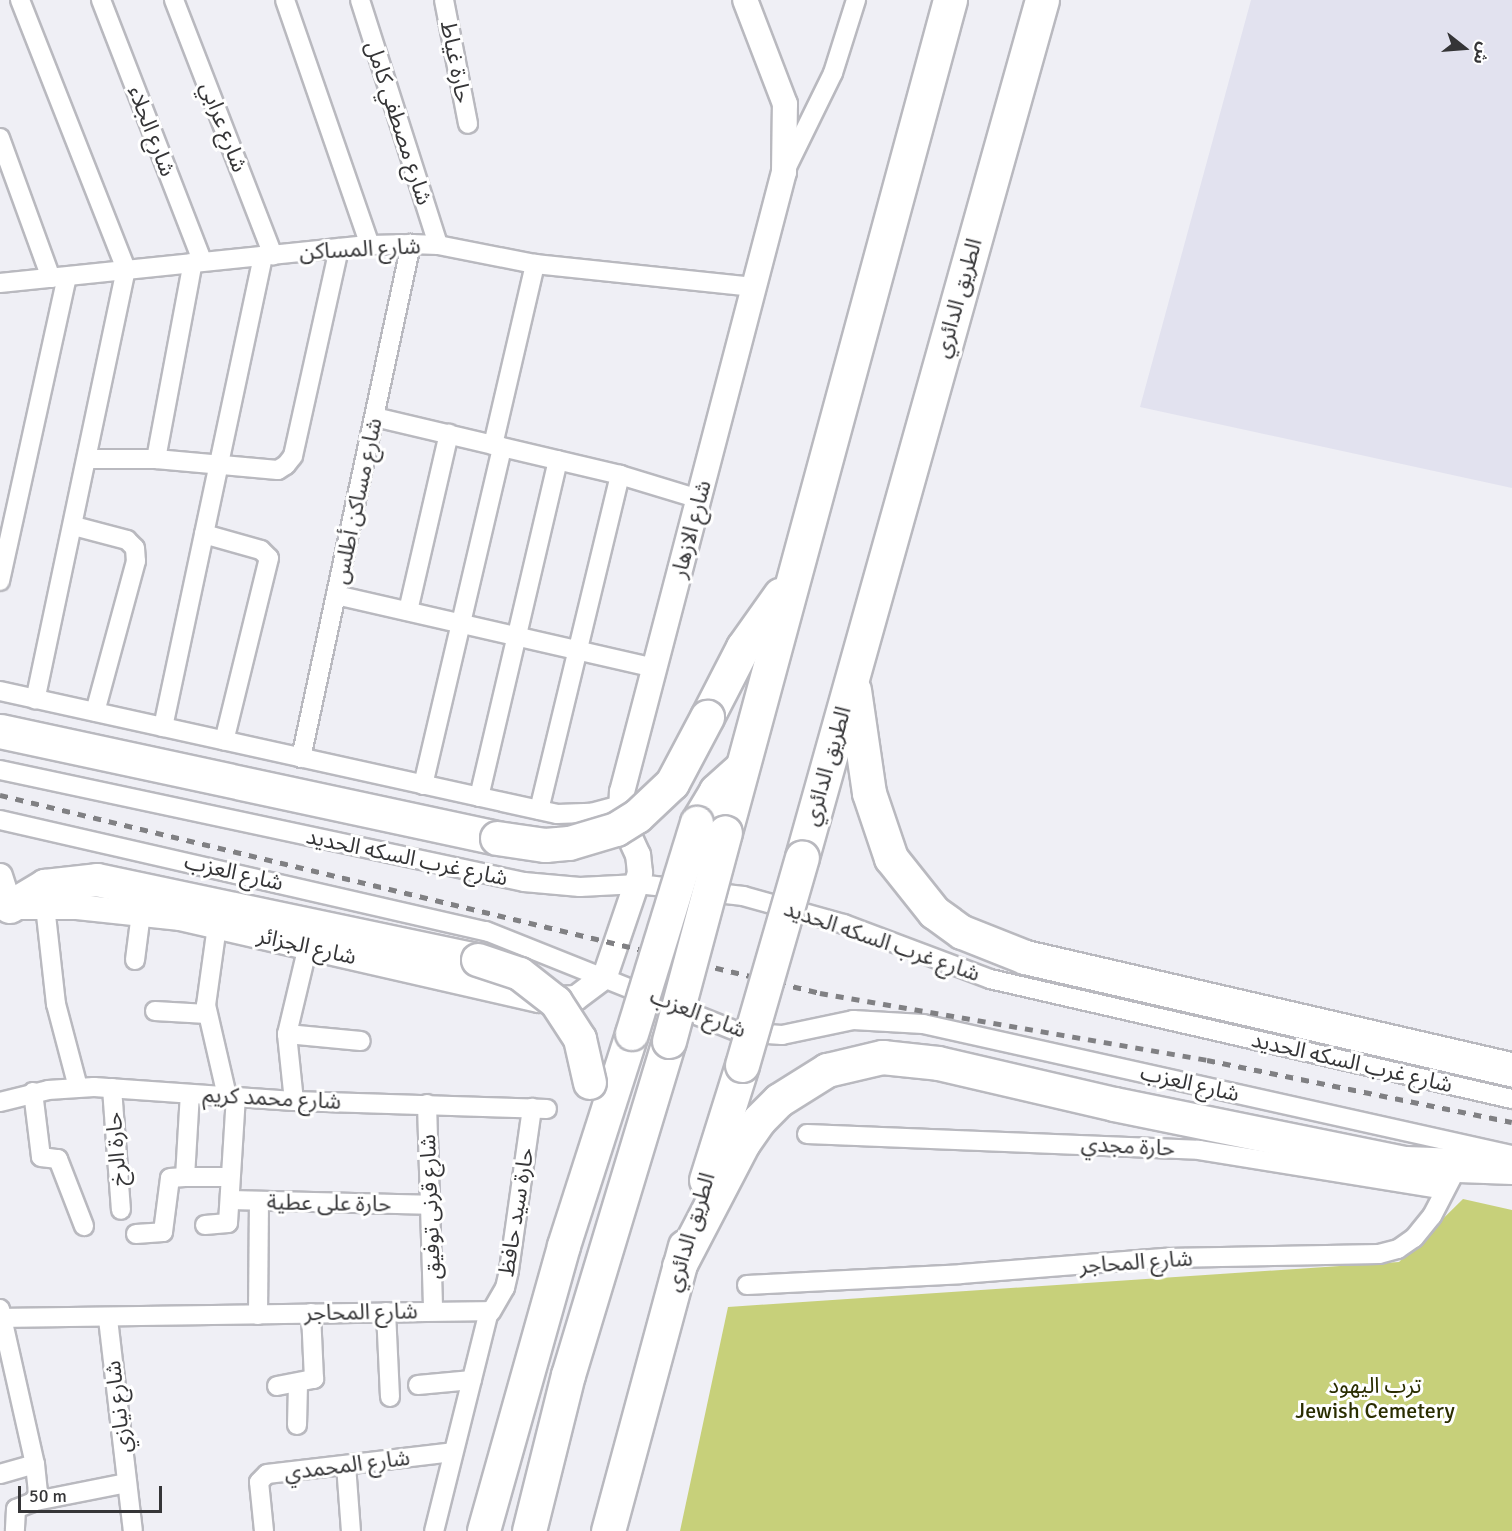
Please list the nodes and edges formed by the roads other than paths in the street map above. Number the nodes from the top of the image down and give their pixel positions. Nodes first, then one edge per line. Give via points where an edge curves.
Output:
1 (20, 0) edge
2 (101, 0) edge
3 (174, 0) edge
4 (285, 0) edge
5 (360, 0) edge
6 (444, 0) edge
7 (745, 0) edge
8 (856, 0) edge
9 (950, 0) edge
10 (1042, 0) edge
11 (468, 124) dead end
12 (0, 138) edge
13 (784, 172) junction
14 (370, 244) junction
15 (411, 244) junction
16 (438, 245) junction
17 (339, 248) junction
18 (268, 255) junction
19 (198, 262) junction
20 (535, 264) junction
21 (126, 269) junction
22 (59, 277) junction
23 (0, 283) edge
24 (754, 287) junction
25 (375, 417) junction
26 (449, 434) junction
27 (498, 446) junction
28 (88, 459) junction
29 (156, 459) junction
30 (558, 460) junction
31 (220, 464) junction
32 (620, 475) junction
33 (699, 499) junction
34 (74, 526) junction
35 (204, 534) junction
36 (0, 581) edge
37 (789, 585) junction
38 (336, 595) junction
39 (408, 611) junction
40 (461, 622) junction
41 (517, 634) junction
42 (578, 648) junction
43 (655, 668) junction
44 (852, 679) junction
45 (0, 692) edge
46 (35, 699) junction
47 (95, 712) junction
48 (163, 727) junction
49 (0, 731) edge
50 (224, 741) junction
51 (301, 758) junction
52 (0, 770) edge
53 (423, 785) junction
54 (479, 797) junction
55 (620, 805) junction
56 (539, 810) junction
57 (0, 820) edge
58 (711, 827) junction
59 (0, 876) edge
60 (638, 884) junction
61 (45, 906) junction
62 (5, 908) edge
63 (141, 913) junction
64 (217, 926) junction
65 (308, 946) junction
66 (135, 960) dead end
67 (605, 976) junction
68 (155, 1011) dead end
69 (207, 1014) junction
70 (287, 1034) junction
71 (361, 1041) dead end
72 (1512, 1070) edge
73 (78, 1087) junction
74 (112, 1088) junction
75 (33, 1092) junction
76 (190, 1094) junction
77 (232, 1097) junction
78 (1512, 1099) edge
79 (294, 1101) junction
80 (0, 1102) edge
81 (427, 1104) junction
82 (539, 1108) joint
83 (807, 1134) dead end
84 (594, 1154) junction
85 (1512, 1155) edge
86 (1512, 1167) edge
87 (1457, 1168) junction
88 (185, 1177) junction
89 (230, 1177) junction
90 (230, 1200) junction
91 (259, 1201) junction
92 (428, 1205) junction
93 (121, 1210) dead end
94 (84, 1226) dead end
95 (205, 1226) dead end
96 (136, 1234) dead end
97 (679, 1266) junction
98 (747, 1285) dead end
99 (433, 1310) junction
100 (386, 1312) junction
101 (491, 1312) junction
102 (311, 1313) junction
103 (2, 1314) edge
104 (258, 1315) junction
105 (108, 1319) junction
106 (8, 1378) edge
107 (472, 1380) junction
108 (298, 1383) junction
109 (418, 1385) dead end
110 (277, 1386) dead end
111 (390, 1397) dead end
112 (297, 1425) dead end
113 (453, 1452) junction
114 (35, 1464) junction
115 (346, 1465) junction
116 (0, 1474) edge
117 (127, 1483) junction
118 (36, 1501) junction
119 (15, 1531) edge
120 (133, 1531) edge
121 (264, 1531) edge
122 (351, 1531) edge
123 (434, 1531) edge
124 (484, 1531) edge
125 (529, 1531) edge
126 (608, 1531) edge

1 - 21 street
2 - 19 street, شارع الجلاء
3 - 18 street, شارع عرابي
4 - 14 street
5 - 16 street, شارع مصطفي كامل
6 - 11 street, حارة غياط
7 - 13 street, شارع الازهار via 785,104
8 - 13 street, شارع الازهار via 833,72
9 - 37 highway
10 - 44 highway, الطريق الدائري
12 - 22 street
13 - 24 street, شارع الازهار
14 - 15 street, شارع المساكن
14 - 17 street, شارع المساكن
15 - 16 street, شارع المساكن
15 - 25 street, شارع مساكن أطلس
16 - 20 street, شارع المساكن
17 - 18 street, شارع المساكن
17 - 31 street via 293,456 278,470
18 - 19 street, شارع المساكن
18 - 31 street
19 - 21 street, شارع المساكن
19 - 29 street
20 - 24 street, شارع المساكن
20 - 27 street
21 - 22 street, شارع المساكن
21 - 28 street
22 - 23 street, شارع المساكن
22 - 36 street
24 - 33 street, شارع الازهار
25 - 26 street
25 - 38 street, شارع مساكن أطلس
26 - 27 street
26 - 39 street
27 - 30 street
27 - 40 street
28 - 29 street
28 - 34 street
29 - 31 street
30 - 32 street
30 - 41 street
31 - 35 street
32 - 33 street
32 - 42 street
33 - 43 street, شارع الازهار
34 - 46 street
34 - 47 street via 126,540 135,548 136,561
35 - 48 street
35 - 50 street via 261,550 269,558
37 - 49 highway, bridge via 742,647 672,783 637,816 593,838 545,845 521,843
37 - 58 highway via 743,767
38 - 39 street
38 - 51 street, شارع مساكن أطلس
39 - 40 street
40 - 41 street
40 - 53 street
41 - 42 street
41 - 54 street
42 - 43 street
42 - 56 street
43 - 55 street, شارع الازهار
44 - 72 highway via 869,793 891,858 934,912 962,932 1025,957
44 - 97 highway, الطريق الدائري, bridge via 742,1065
45 - 46 street
46 - 47 street
47 - 48 street
48 - 50 street
50 - 51 street
51 - 53 street
52 - 60 street, شارع غرب السكه الحديد via 524,882 580,887
53 - 54 street
54 - 56 street
55 - 56 street via 576,814
55 - 60 street, شارع الازهار via 623,829 638,855
57 - 67 street, شارع العزب via 446,919 526,944
58 - 84 highway, bridge via 632,1034
58 - 125 highway, bridge via 669,1041 568,1375
59 - 62 street
60 - 67 street
60 - 78 street, شارع غرب السكه الحديد via 732,894 794,908 990,979
61 - 62 street, شارع الجزائر
61 - 63 street, شارع الجزائر
61 - 73 street via 56,1004
62 - 84 highway, bridge via 45,886 97,880 500,966 530,981 555,1002 580,1039 590,1083
63 - 64 street, شارع الجزائر
63 - 66 street
64 - 65 street, شارع الجزائر
64 - 69 street
65 - 67 street, شارع الجزائر via 551,1001 576,998
65 - 70 street
67 - 87 street, شارع العزب via 724,1027 752,1034 782,1035 853,1020 923,1024
68 - 69 street
69 - 77 street
70 - 71 street
70 - 79 street
73 - 74 street, شارع محمد كريم
73 - 75 street, شارع محمد كريم
74 - 76 street, شارع محمد كريم
74 - 93 street, حارة الرخ
75 - 80 street, شارع محمد كريم
75 - 94 street via 41,1157 58,1159
76 - 77 street, شارع محمد كريم
76 - 88 street
77 - 79 street, شارع محمد كريم
77 - 89 street
79 - 81 street, شارع محمد كريم
81 - 82 street, شارع محمد كريم
81 - 92 street, شارع قرنى توفيق
82 - 101 street, حارة سيد حافظ via 509,1270 501,1297
83 - 87 street, حارة مجدي via 1199,1150
84 - 124 highway via 533,1348
85 - 87 street, شارع العزب
86 - 87 highway
87 - 97 highway via 1345,1151 939,1063 882,1058 827,1070 779,1100 759,1120
87 - 98 street, شارع المحاجر via 1414,1238 1398,1250 1380,1254 1166,1258
88 - 89 street
88 - 96 street via 170,1178 163,1232
89 - 90 street
90 - 91 street, حارة على عطية
90 - 95 street via 228,1224
91 - 92 street, حارة على عطية
91 - 104 street
92 - 99 street, شارع قرنى توفيق
97 - 126 highway, الطريق الدائري
99 - 100 street, شارع المحاجر
99 - 101 street, شارع المحاجر
100 - 102 street, شارع المحاجر
100 - 111 street
101 - 107 street
102 - 104 street, شارع المحاجر
102 - 108 street via 314,1379
103 - 105 street, شارع المحاجر
103 - 106 street
104 - 105 street, شارع المحاجر
105 - 117 street, شارع نيازي
106 - 114 street
107 - 109 street
107 - 113 street
108 - 110 street
108 - 112 street
113 - 115 street, شارع المحمدي
113 - 123 street
114 - 116 street
114 - 118 street
115 - 121 street, شارع المحمدي via 263,1476 259,1485
115 - 122 street
117 - 118 street
117 - 120 street, شارع نيازي
118 - 119 street via 16,1509

